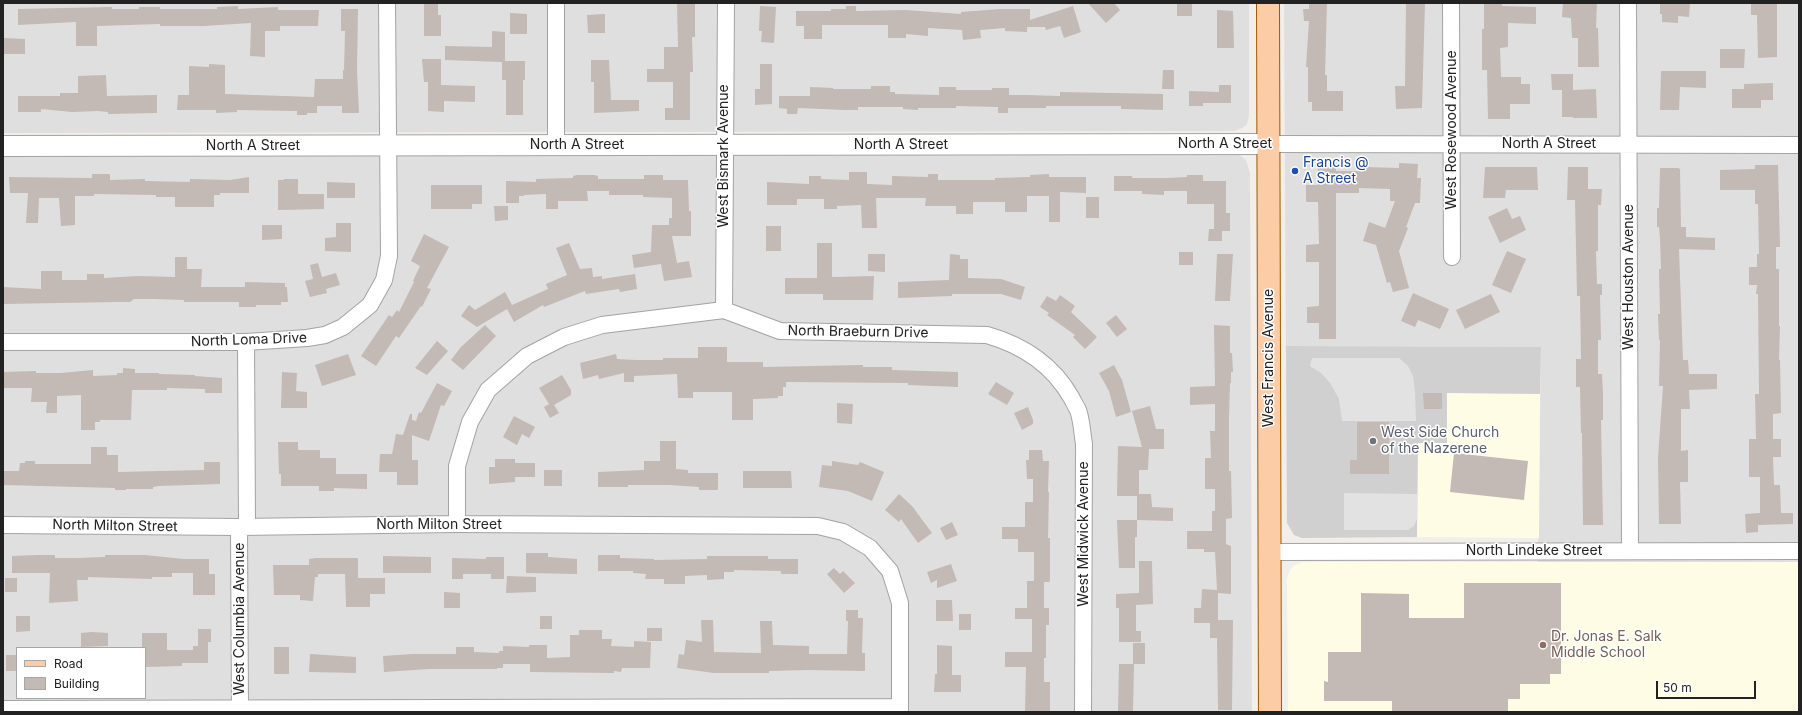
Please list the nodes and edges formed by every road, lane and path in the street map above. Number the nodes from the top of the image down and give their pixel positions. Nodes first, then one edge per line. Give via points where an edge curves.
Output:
1 (387, 3) edge
2 (556, 3) edge
3 (726, 3) edge
4 (1268, 3) edge
5 (1451, 3) edge
6 (1628, 3) edge
7 (1268, 144) junction
8 (1451, 144) junction
9 (1629, 144) junction
10 (556, 145) junction
11 (724, 145) junction
12 (1799, 145) edge
13 (3, 146) edge
14 (387, 146) junction
15 (1452, 257) dead end
16 (724, 310) junction
17 (3, 342) edge
18 (246, 342) junction
19 (1048, 366) joint
20 (457, 524) junction
21 (3, 525) edge
22 (243, 527) junction
23 (1630, 551) junction
24 (1799, 551) edge
25 (1270, 552) junction
26 (3, 709) edge
27 (900, 709) edge
28 (240, 711) edge
29 (1083, 712) edge
30 (1270, 712) edge

1 - 14 street, North Loma Drive
2 - 10 street
3 - 11 street, West Bismark Avenue
4 - 7 main road, West Francis Avenue
5 - 8 street, West Rosewood Avenue
6 - 9 street, West Houston Avenue
7 - 8 street, North A Street
7 - 11 street, North A Street
7 - 25 main road, West Francis Avenue
8 - 9 street, North A Street
8 - 15 street, West Rosewood Avenue
9 - 12 street, North A Street
9 - 23 street, West Houston Avenue
10 - 11 street, North A Street
10 - 14 street, North A Street
11 - 16 street, West Bismark Avenue
13 - 14 street, North A Street
14 - 18 street, North Loma Drive via 389,256 384,280 370,305 343,327 325,335
16 - 19 street, North Braeburn Drive via 780,331 987,335 1007,341
16 - 20 street, North Braeburn Drive via 602,325 564,337 527,356 488,390 470,422 457,466
17 - 18 street, North Loma Drive
18 - 22 street, West Columbia Avenue
19 - 29 street, West Midwick Avenue via 1078,410 1084,444
20 - 22 street, North Milton Street
20 - 27 street, North Milton Street via 818,526 843,532 870,548 890,571 900,604
21 - 22 street, North Milton Street
22 - 28 street, West Columbia Avenue
23 - 24 street, North Lindeke Street
23 - 25 street, North Lindeke Street
25 - 30 main road, West Francis Avenue
26 - 28 street
27 - 28 street

